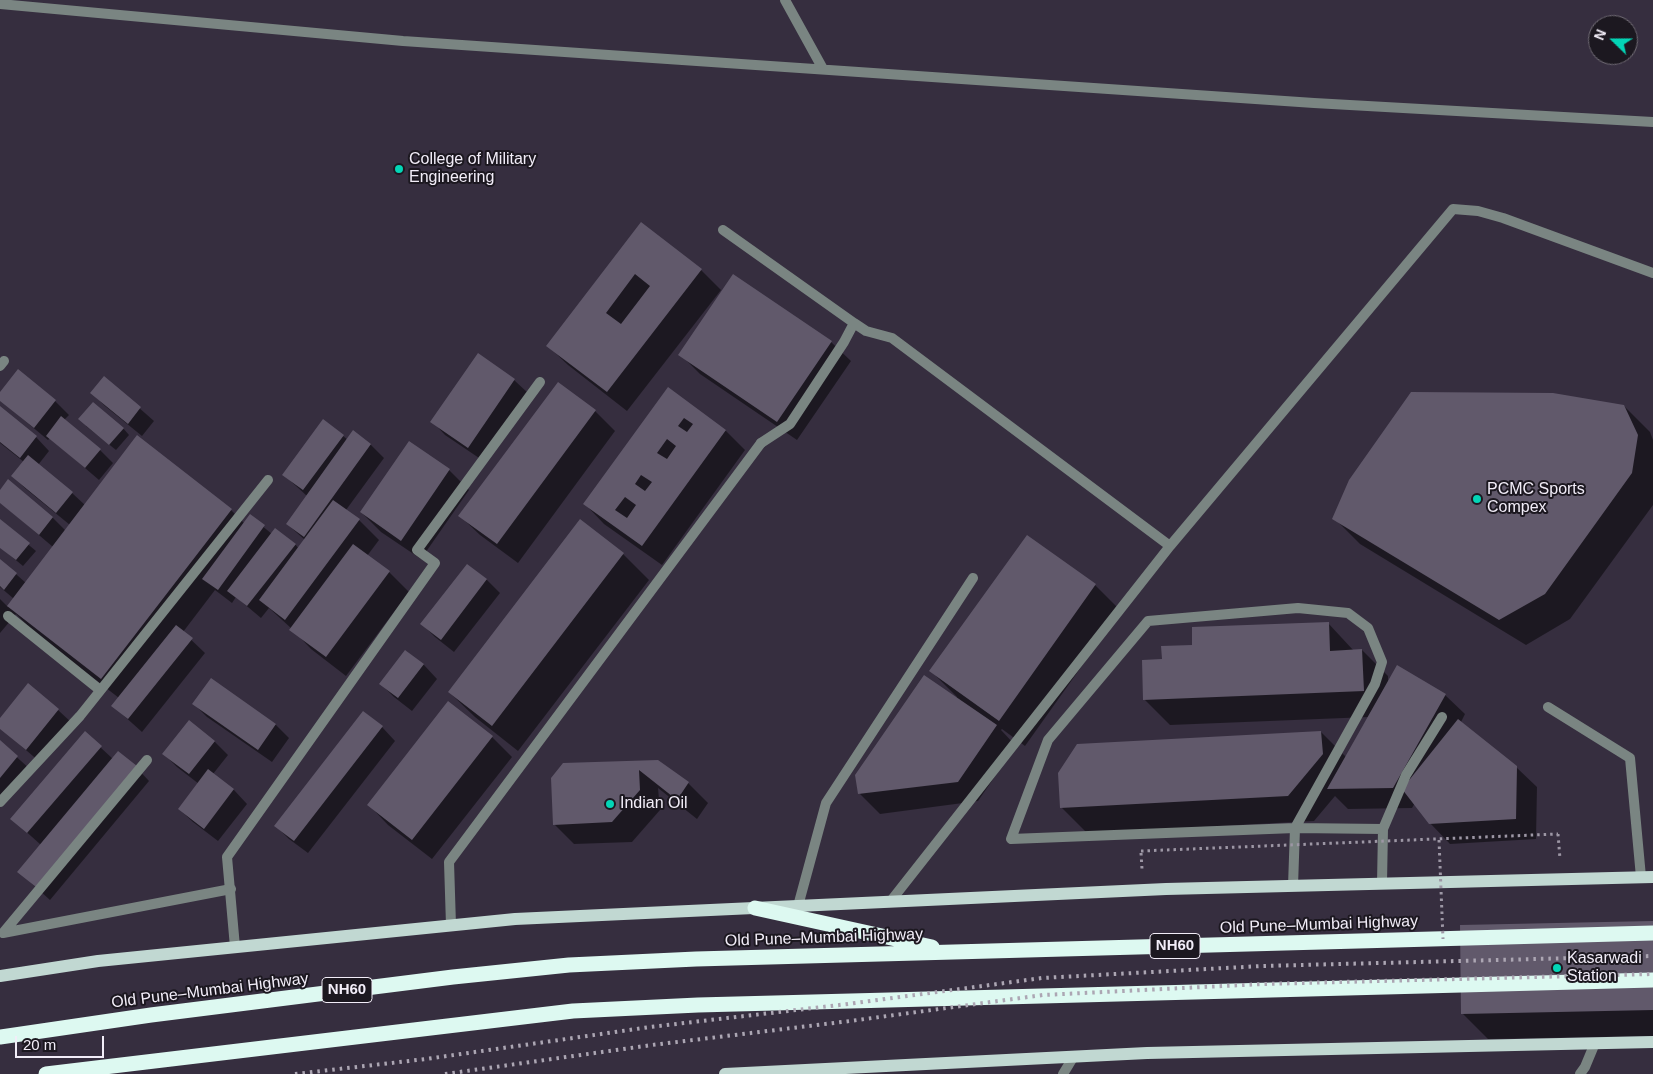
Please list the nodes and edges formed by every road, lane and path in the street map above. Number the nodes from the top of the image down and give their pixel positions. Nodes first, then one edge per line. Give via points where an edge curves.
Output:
1 (785, 0) edge
2 (0, 4) edge
3 (823, 69) junction
4 (1653, 122) edge
5 (723, 230) dead end
6 (1653, 273) edge
7 (854, 323) junction
8 (540, 382) dead end
9 (268, 480) dead end
10 (1170, 546) junction
11 (973, 578) dead end
12 (8, 616) dead end
13 (100, 690) junction
14 (1548, 707) dead end
15 (1442, 717) dead end
16 (146, 760) dead end
17 (0, 802) edge
18 (1295, 828) junction
19 (1383, 829) junction
20 (1137, 834) junction
21 (1558, 834) dead end
22 (1439, 840) junction
23 (1141, 851) junction
24 (1647, 877) edge
25 (1382, 884) junction
26 (1293, 886) junction
27 (231, 889) junction
28 (1143, 890) junction
29 (890, 902) junction
30 (798, 906) junction
31 (755, 908) junction
32 (451, 925) junction
33 (1653, 933) edge
34 (1442, 939) junction
35 (236, 947) junction
36 (954, 952) junction
37 (0, 976) edge
38 (1653, 980) edge
39 (0, 1037) edge
40 (1653, 1042) edge
41 (1595, 1043) junction
42 (1074, 1056) junction
43 (46, 1074) edge
44 (725, 1074) edge
45 (741, 1074) edge
46 (1062, 1074) edge
47 (1580, 1074) edge

1 - 3 street
2 - 3 street via 403,41
3 - 4 street via 1314,103
5 - 7 street
6 - 10 street via 1503,218 1452,209
7 - 10 street via 866,331 892,338
7 - 32 street via 790,424 761,443 449,862
8 - 27 street via 417,550 435,563 227,857
9 - 13 street
10 - 29 street
11 - 30 street via 826,803
12 - 13 street
13 - 17 street
14 - 24 street via 1630,758
15 - 19 street via 1406,775
16 - 27 street via 3,933
18 - 19 street
18 - 20 street
18 - 20 street via 1375,684 1382,662 1368,628 1348,613 1298,608 1148,621 1048,740 1011,838
18 - 26 street
19 - 25 street
20 - 23 path
21 - 22 path, bridge
22 - 23 path, bridge
22 - 34 path, bridge
23 - 28 path
24 - 25 main road
25 - 26 main road
26 - 28 main road
27 - 35 street
28 - 29 main road
29 - 30 main road
30 - 31 main road
31 - 32 main road
31 - 36 highway
32 - 35 main road
33 - 34 highway, Old Pune–Mumbai Highway / NH60
34 - 36 highway, Old Pune–Mumbai Highway / NH60
35 - 37 main road via 98,961
36 - 39 highway, Old Pune–Mumbai Highway / NH60 via 569,965 444,978
38 - 43 highway via 572,1011
40 - 41 main road
41 - 42 main road
41 - 47 street
42 - 45 main road
42 - 46 street
44 - 45 main road

